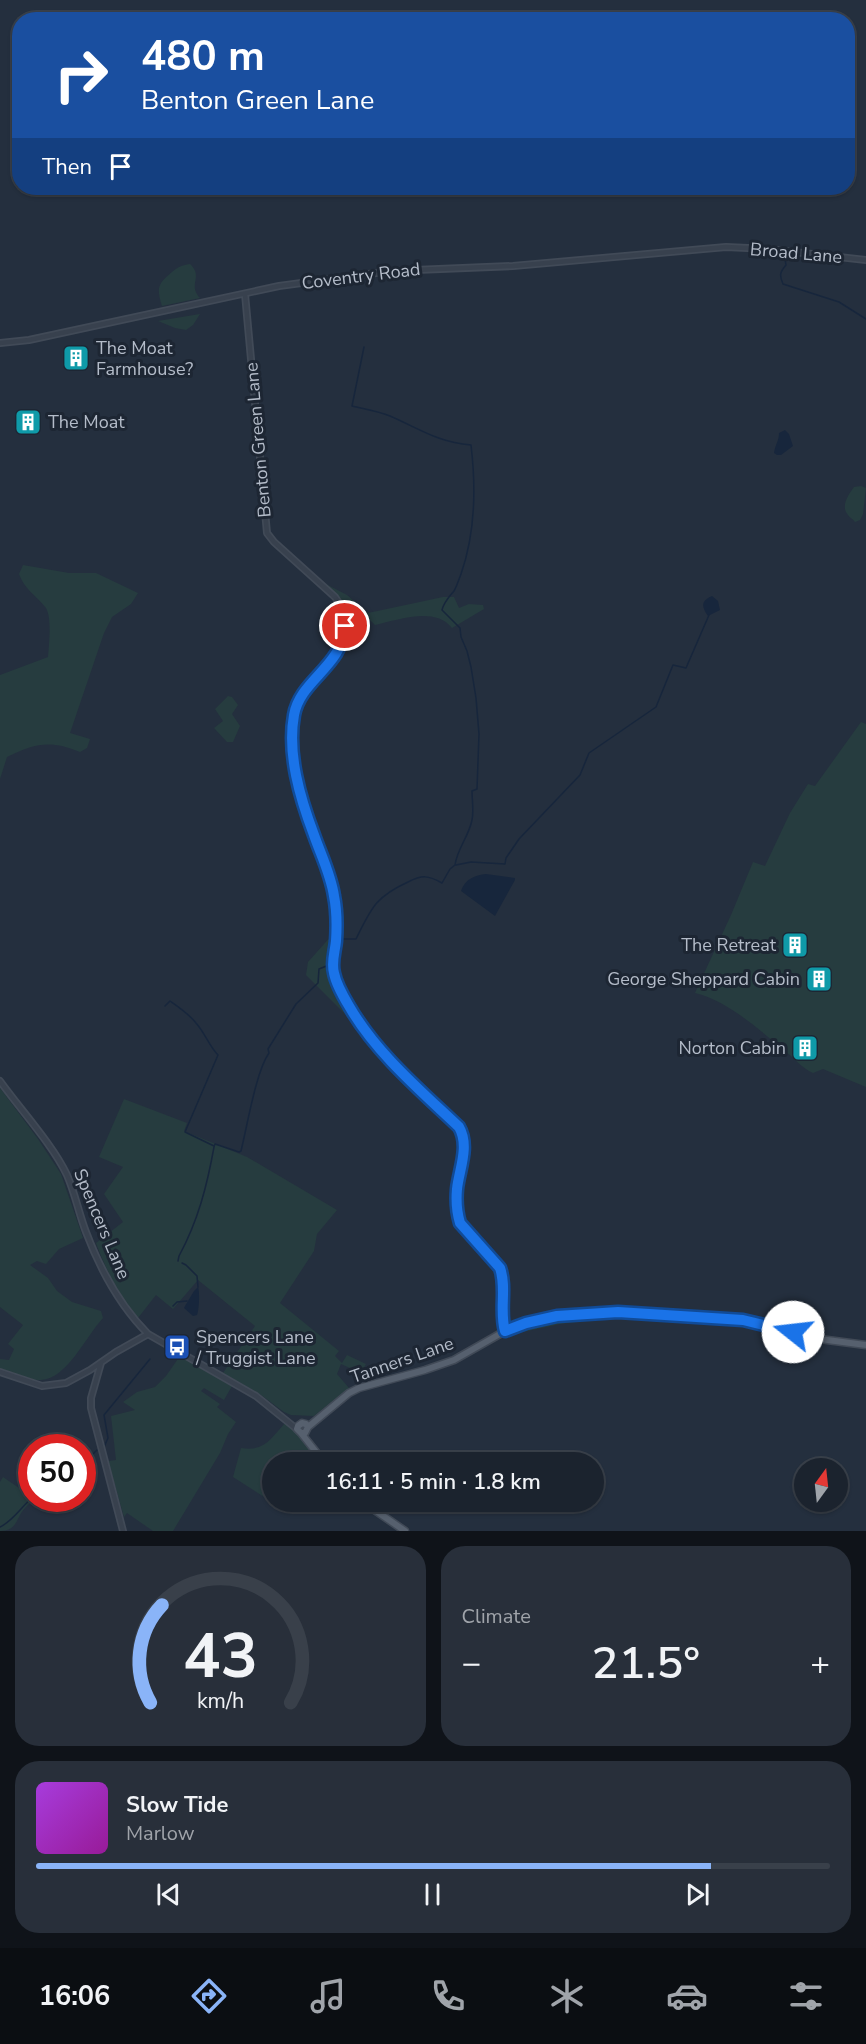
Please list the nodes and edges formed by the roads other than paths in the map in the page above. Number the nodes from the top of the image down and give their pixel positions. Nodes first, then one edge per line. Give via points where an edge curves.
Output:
1 (726, 247) joint
2 (866, 260) edge
3 (245, 294) junction
4 (0, 342) edge
5 (0, 1081) edge
6 (505, 1331) junction
7 (148, 1334) junction
8 (866, 1345) edge
9 (101, 1363) junction
10 (90, 1370) junction
11 (0, 1372) edge
12 (96, 1377) junction
13 (284, 1418) junction
14 (301, 1423) junction
15 (308, 1427) junction
16 (300, 1432) junction
17 (316, 1452) edge
18 (377, 1512) edge
19 (123, 1531) edge
20 (405, 1531) edge

1 - 2 street, Broad Lane
1 - 3 street, Coventry Road via 513,266 390,271
3 - 4 street, Coventry Road via 29,340
3 - 6 street, Benton Green Lane via 267,533 335,597 345,615 345,634 338,650 302,696 293,730 301,795 334,895 334,973 363,1028 459,1127 464,1147 457,1191 458,1216 500,1268
5 - 7 street, Spencers Lane via 67,1175 87,1235 116,1294
6 - 8 main road, Tanners Lane via 557,1316 618,1312 743,1320 812,1338
6 - 15 main road, Tanners Lane via 454,1360 359,1388
7 - 9 street
7 - 13 street, Spencers Lane via 256,1396
9 - 10 street
9 - 12 street
10 - 11 street via 66,1383 42,1386
10 - 12 street
12 - 19 street via 91,1408
13 - 14 street, Spencers Lane
13 - 16 street, Spencers Lane
14 - 15 main road
14 - 16 main road
15 - 16 main road via 307,1432
16 - 17 main road, Spencers Lane
18 - 20 main road

